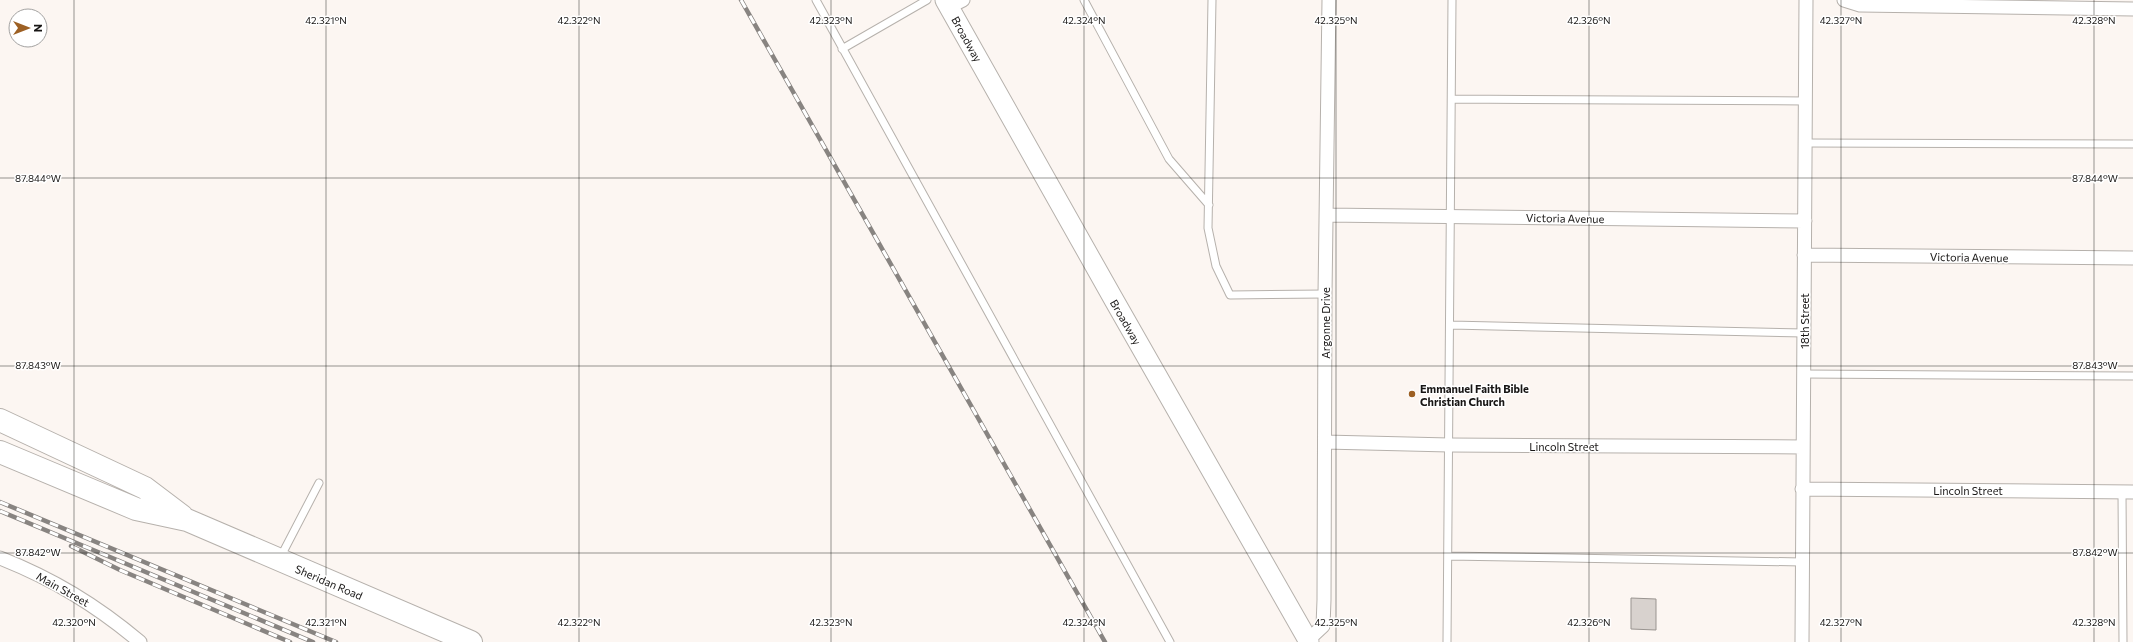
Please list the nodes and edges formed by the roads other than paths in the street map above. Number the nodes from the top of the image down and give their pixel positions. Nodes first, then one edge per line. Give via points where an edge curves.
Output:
1 (816, 0) edge
2 (927, 0) edge
3 (1084, 0) edge
4 (1212, 0) edge
5 (1329, 0) edge
6 (1452, 0) edge
7 (1806, 0) edge
8 (1844, 0) edge
9 (952, 2) edge
10 (2028, 4) edge
11 (2133, 9) edge
12 (842, 49) junction
13 (1452, 99) junction
14 (1805, 101) junction
15 (1805, 143) junction
16 (2133, 144) edge
17 (1209, 205) junction
18 (1326, 215) junction
19 (1452, 216) junction
20 (1804, 221) junction
21 (1804, 255) junction
22 (2133, 258) edge
23 (1325, 294) junction
24 (1451, 325) junction
25 (1804, 333) junction
26 (1804, 374) junction
27 (2133, 376) edge
28 (0, 420) edge
29 (1325, 442) junction
30 (1449, 445) junction
31 (1803, 447) junction
32 (0, 452) edge
33 (319, 483) dead end
34 (1802, 489) junction
35 (2128, 492) edge
36 (187, 520) junction
37 (1448, 556) junction
38 (0, 558) edge
39 (278, 561) junction
40 (1802, 562) junction
41 (1306, 639) edge
42 (140, 642) edge
43 (472, 642) edge
44 (1170, 642) edge
45 (1447, 642) edge
46 (1802, 642) edge
47 (2123, 642) edge

1 - 12 lane
2 - 12 lane
3 - 17 lane via 1169,159
4 - 17 lane
5 - 18 street, Argonne Drive
6 - 13 lane
7 - 14 street, 18th Street
8 - 10 street via 1860,5
9 - 41 street, Broadway
10 - 11 street
12 - 44 lane
13 - 14 lane
13 - 19 lane
14 - 15 street, 18th Street
15 - 16 lane
15 - 20 street, 18th Street
17 - 23 lane via 1208,228 1216,266 1230,295
18 - 19 street, Victoria Avenue
18 - 23 street, Argonne Drive
19 - 20 street, Victoria Avenue
19 - 24 lane
20 - 21 street, 18th Street
21 - 22 street, Victoria Avenue
21 - 25 street, 18th Street
23 - 29 street, Argonne Drive
24 - 25 lane
24 - 30 lane
25 - 26 street, 18th Street
26 - 27 lane
26 - 31 street, 18th Street
28 - 36 highway, Sheridan Road via 145,488
29 - 30 street, Lincoln Street
29 - 41 street, Argonne Drive via 1323,626
30 - 31 street, Lincoln Street
30 - 37 lane
31 - 34 street, 18th Street
32 - 36 highway, Sheridan Road via 136,509
33 - 39 lane
34 - 35 street, Lincoln Street
34 - 40 street, 18th Street
35 - 47 lane
36 - 39 highway, Sheridan Road
37 - 40 lane
37 - 45 lane
38 - 42 street, Main Street via 78,595
39 - 43 highway, Sheridan Road
40 - 46 street, 18th Street

